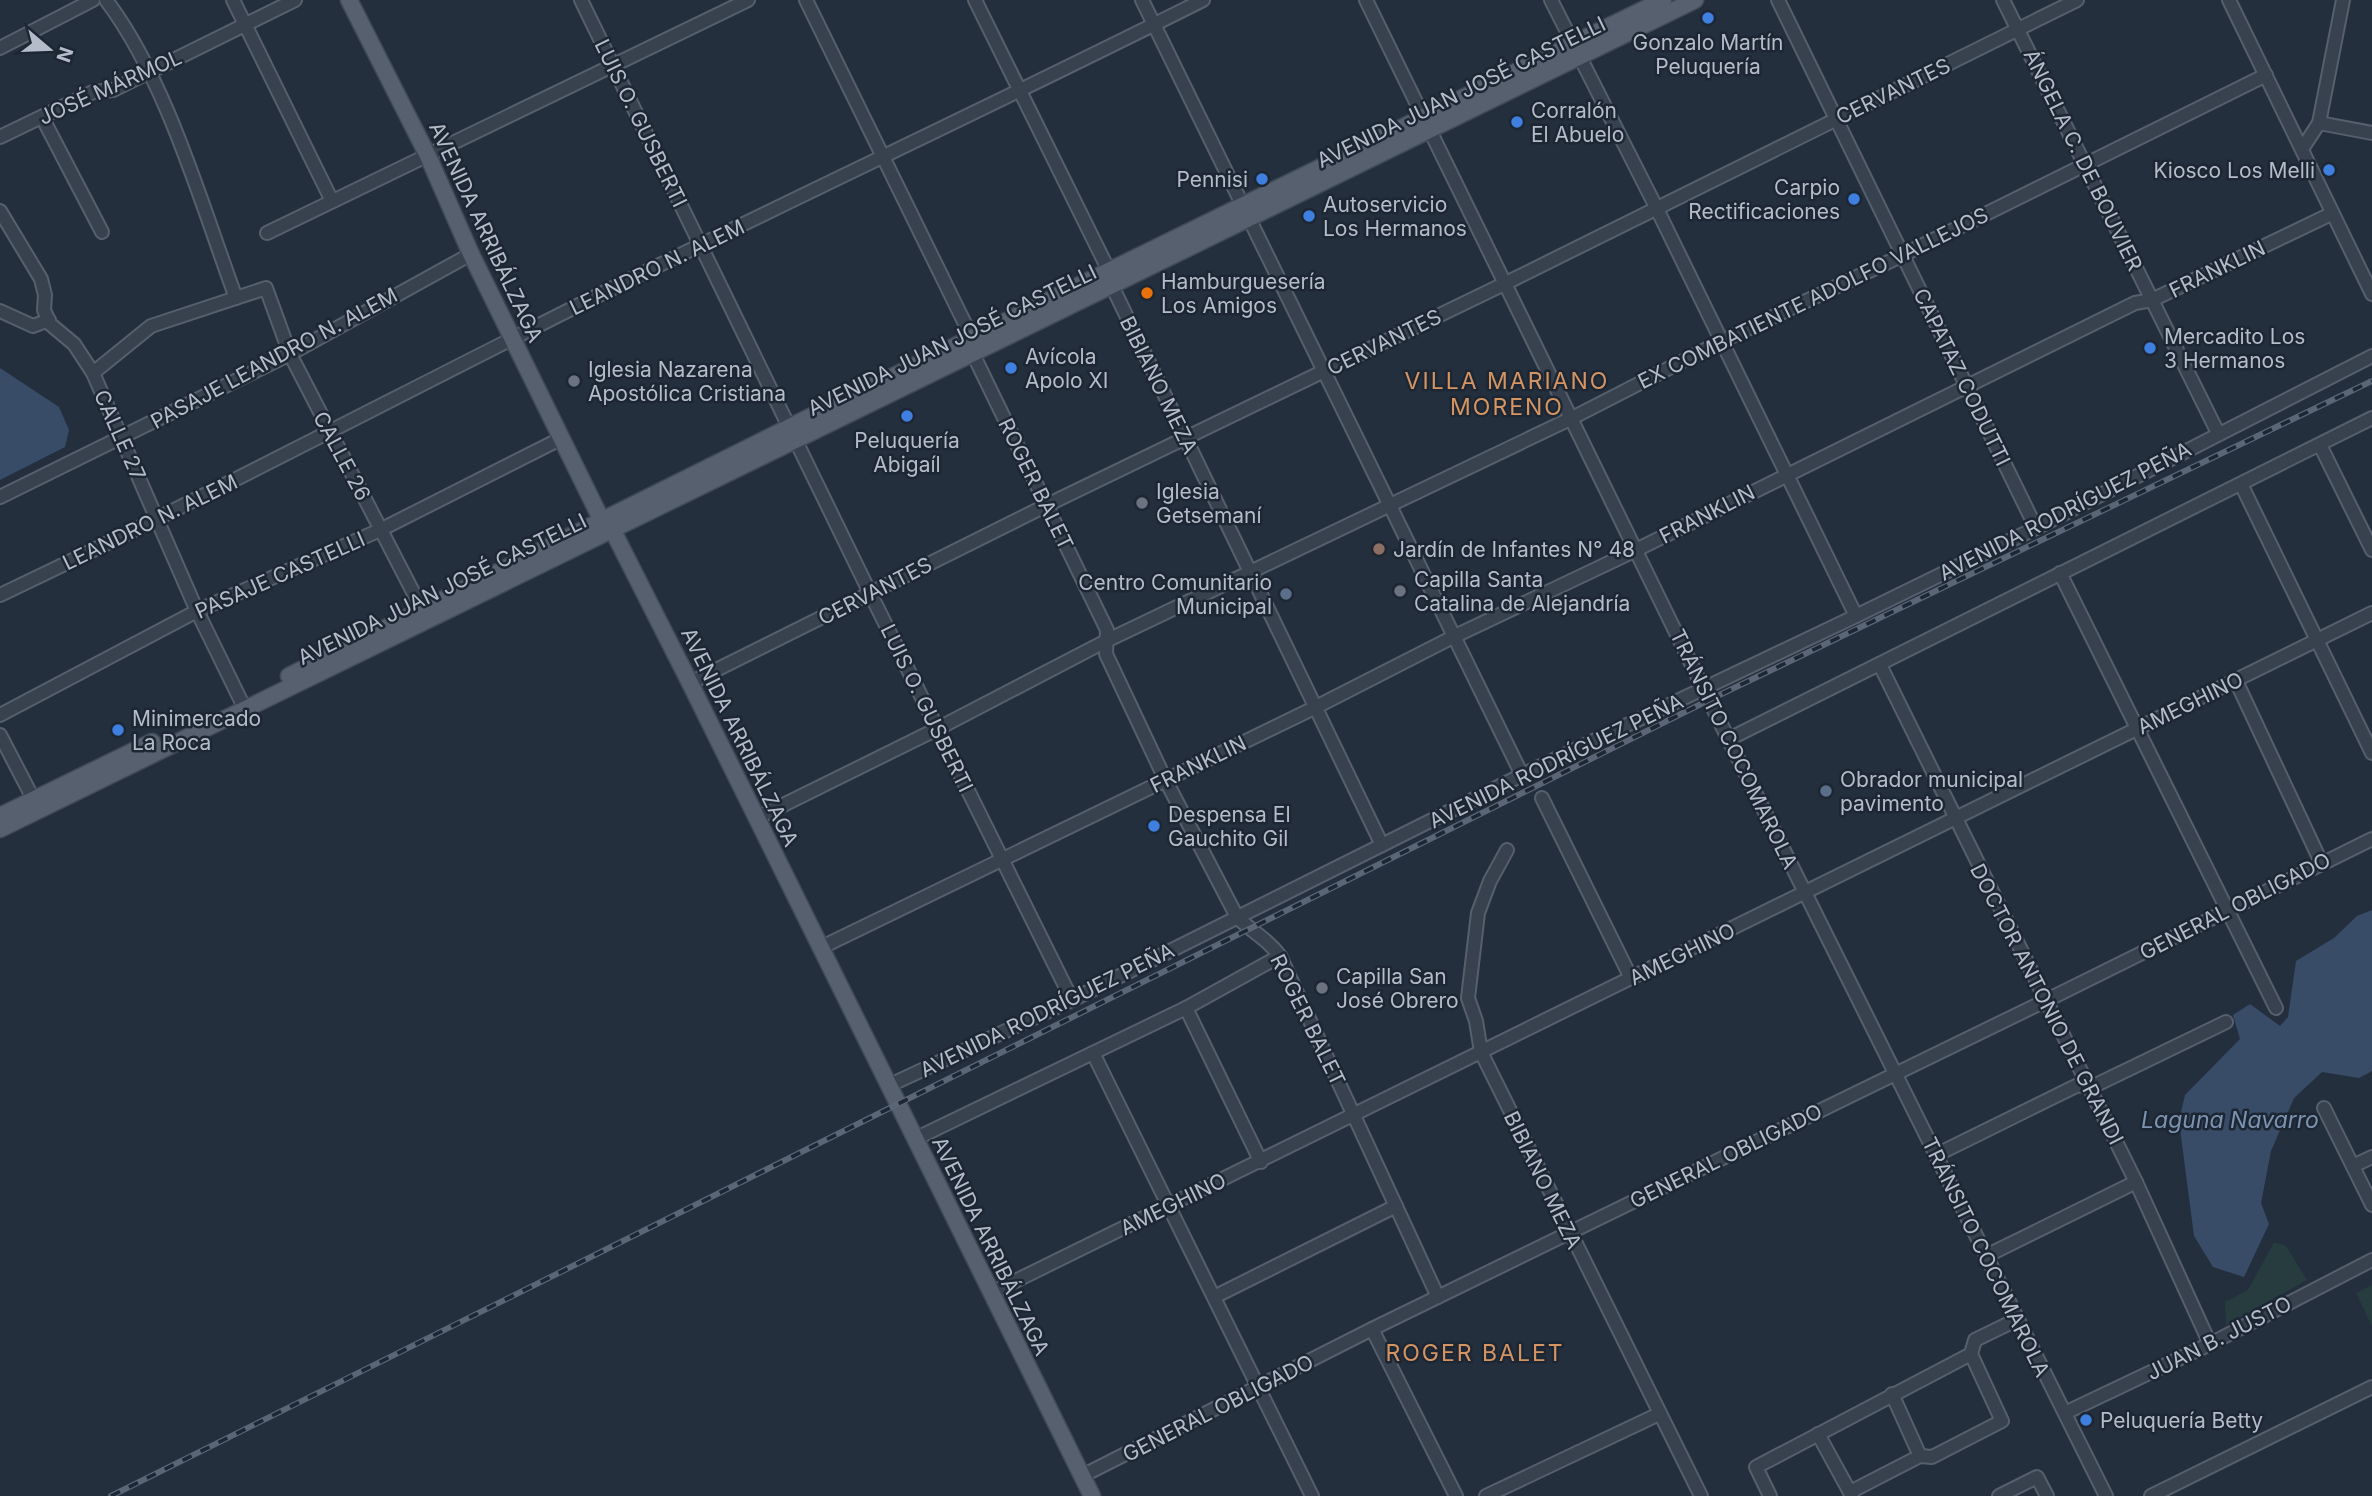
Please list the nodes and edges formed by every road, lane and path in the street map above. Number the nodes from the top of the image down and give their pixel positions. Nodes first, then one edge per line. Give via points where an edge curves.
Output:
1 (93, 0) edge
2 (106, 0) edge
3 (233, 0) edge
4 (295, 0) edge
5 (349, 0) edge
6 (581, 0) edge
7 (748, 0) edge
8 (806, 0) edge
9 (975, 0) edge
10 (1142, 0) edge
11 (1203, 0) edge
12 (1366, 0) edge
13 (1552, 0) edge
14 (1663, 0) edge
15 (1695, 0) edge
16 (1778, 0) edge
17 (2003, 0) edge
18 (2077, 0) edge
19 (2343, 0) edge
20 (2231, 2) edge
21 (1155, 24) junction
22 (244, 25) junction
23 (2018, 29) junction
24 (0, 48) edge
25 (1578, 51) junction
26 (612, 65) junction
27 (149, 72) junction
28 (2266, 75) junction
29 (1021, 90) junction
30 (42, 117) junction
31 (1836, 120) junction
32 (2319, 123) junction
33 (1425, 124) junction
34 (2372, 133) edge
35 (0, 137) edge
36 (2302, 149) junction
37 (428, 156) junction
38 (884, 157) junction
39 (2084, 165) junction
40 (332, 201) junction
41 (1656, 207) junction
42 (0, 211) edge
43 (1245, 212) junction
44 (2331, 214) junction
45 (103, 232) dead end
46 (267, 233) dead end
47 (701, 244) junction
48 (471, 254) junction
49 (1903, 256) junction
50 (1110, 278) junction
51 (1506, 283) junction
52 (2372, 294) edge
53 (236, 298) junction
54 (2152, 300) junction
55 (0, 311) edge
56 (49, 320) junction
57 (512, 339) junction
58 (1722, 341) junction
59 (972, 346) junction
60 (290, 354) junction
61 (2372, 356) edge
62 (1324, 371) junction
63 (93, 373) junction
64 (1967, 387) junction
65 (1572, 418) junction
66 (2372, 418) edge
67 (328, 432) junction
68 (792, 433) junction
69 (2218, 433) junction
70 (122, 438) junction
71 (562, 438) junction
72 (1185, 438) junction
73 (2320, 444) junction
74 (1786, 475) junction
75 (2241, 484) junction
76 (0, 497) edge
77 (1047, 505) junction
78 (1389, 505) junction
79 (157, 521) junction
80 (607, 525) junction
81 (2036, 528) junction
82 (380, 530) junction
83 (1636, 550) junction
84 (2372, 550) edge
85 (1250, 573) junction
86 (2060, 573) junction
87 (870, 593) junction
88 (0, 595) edge
89 (197, 611) junction
90 (2372, 613) edge
91 (425, 615) junction
92 (1856, 616) junction
93 (1453, 637) junction
94 (2317, 640) junction
95 (1106, 641) junction
96 (1880, 665) junction
97 (2236, 681) junction
98 (691, 683) junction
99 (1704, 690) junction
100 (243, 704) junction
101 (1316, 707) junction
102 (0, 715) edge
103 (937, 729) junction
104 (2138, 730) junction
105 (0, 735) edge
106 (2368, 735) edge
107 (1728, 739) junction
108 (2372, 753) edge
109 (1522, 775) junction
110 (1166, 779) junction
111 (1542, 798) dead end
112 (36, 804) junction
113 (0, 816) edge
114 (757, 818) junction
115 (1955, 819) junction
116 (0, 828) edge
117 (2372, 839) edge
118 (1382, 845) junction
119 (1507, 850) dead end
120 (1001, 859) junction
121 (2321, 862) junction
122 (1805, 894) junction
123 (2226, 911) junction
124 (1237, 917) junction
125 (820, 948) junction
126 (1280, 956) junction
127 (1631, 978) junction
128 (1072, 1000) junction
129 (2045, 1001) junction
130 (1186, 1008) junction
131 (2276, 1008) dead end
132 (2226, 1023) dead end
133 (1482, 1052) junction
134 (1093, 1053) junction
135 (1894, 1073) junction
136 (2088, 1085) junction
137 (888, 1086) junction
138 (2324, 1108) dead end
139 (1354, 1115) junction
140 (915, 1139) junction
141 (1936, 1155) junction
142 (2372, 1157) edge
143 (1261, 1161) junction
144 (2353, 1166) junction
145 (2136, 1182) junction
146 (2372, 1205) edge
147 (1169, 1206) junction
148 (1395, 1206) junction
149 (1569, 1234) junction
150 (1986, 1256) junction
151 (2372, 1260) edge
152 (991, 1293) junction
153 (1214, 1297) junction
154 (1438, 1297) junction
155 (2016, 1320) junction
156 (1372, 1329) junction
157 (2210, 1344) junction
158 (1971, 1354) junction
159 (2372, 1387) edge
160 (1259, 1388) junction
161 (1892, 1394) junction
162 (2065, 1413) junction
163 (1659, 1414) junction
164 (1818, 1434) junction
165 (1920, 1456) junction
166 (1082, 1476) junction
167 (1851, 1494) edge
168 (1092, 1496) edge
169 (1312, 1496) edge
170 (1456, 1496) edge
171 (1486, 1496) edge
172 (1701, 1496) edge
173 (1770, 1496) edge
174 (1999, 1496) edge
175 (2047, 1496) edge
176 (2106, 1496) edge
177 (2151, 1496) edge

1 - 24 street
2 - 27 street
3 - 22 street
4 - 22 street, JOSÉ MÁRMOL
5 - 37 main road, AVENIDA ARRIBÁLZAGA
6 - 26 street, LUIS O. GUSBERTI
7 - 26 street
8 - 38 street, ROGER BALET
9 - 29 street, BIBIANO MEZA
10 - 21 street
11 - 21 street, LEANDRO N. ALEM
12 - 33 street, TRÁNSITO COCOMAROLA
13 - 25 street
14 - 25 main road, AVENIDA JUAN JOSÉ CASTELLI
15 - 25 main road, AVENIDA JUAN JOSÉ CASTELLI
16 - 31 street, CAPATAZ CODUTTI
17 - 23 street, ÁNGELA C. DE BOUVIER
18 - 23 street, CERVANTES
19 - 32 street
20 - 28 street
21 - 29 street, LEANDRO N. ALEM
21 - 43 street
22 - 27 street, JOSÉ MÁRMOL
22 - 40 street
23 - 31 street, CERVANTES
23 - 39 street, ÁNGELA C. DE BOUVIER
25 - 33 main road, AVENIDA JUAN JOSÉ CASTELLI
25 - 41 street
26 - 37 street
26 - 47 street, LUIS O. GUSBERTI
27 - 30 street, JOSÉ MÁRMOL
27 - 53 street
28 - 36 street
28 - 39 street, EX COMBATIENTE ADOLFO VALLEJOS
29 - 38 street, LEANDRO N. ALEM
29 - 50 street, BIBIANO MEZA
30 - 35 street, JOSÉ MÁRMOL
30 - 45 street
31 - 41 street, CERVANTES
31 - 49 street, CAPATAZ CODUTTI
32 - 34 street
32 - 36 street
33 - 43 main road, AVENIDA JUAN JOSÉ CASTELLI
33 - 51 street, TRÁNSITO COCOMAROLA
36 - 44 street
37 - 40 street
37 - 48 main road, AVENIDA ARRIBÁLZAGA
38 - 47 street, LEANDRO N. ALEM
38 - 59 street, ROGER BALET
39 - 49 street, EX COMBATIENTE ADOLFO VALLEJOS
39 - 54 street, ÁNGELA C. DE BOUVIER
40 - 46 street
41 - 51 street, CERVANTES
41 - 58 street
42 - 56 street via 41,279
43 - 50 main road, AVENIDA JUAN JOSÉ CASTELLI
43 - 62 street
44 - 52 street
44 - 54 street, FRANKLIN
47 - 57 street, LEANDRO N. ALEM
47 - 68 street, LUIS O. GUSBERTI
48 - 57 main road, AVENIDA ARRIBÁLZAGA
48 - 60 street, PASAJE LEANDRO N. ALEM
49 - 58 street, EX COMBATIENTE ADOLFO VALLEJOS
49 - 64 street, CAPATAZ CODUTTI
50 - 59 main road, AVENIDA JUAN JOSÉ CASTELLI
50 - 72 street, BIBIANO MEZA
51 - 62 street, CERVANTES
51 - 65 street, TRÁNSITO COCOMAROLA
53 - 60 street, CALLE 26 via 266,288
53 - 63 street via 150,326
54 - 64 street, FRANKLIN via 2135,303
54 - 69 street, ÁNGELA C. DE BOUVIER
55 - 56 street via 33,326
56 - 63 street, CALLE 27 via 74,344
57 - 67 street, LEANDRO N. ALEM
57 - 71 main road, AVENIDA ARRIBÁLZAGA
58 - 65 street, EX COMBATIENTE ADOLFO VALLEJOS
58 - 74 street
59 - 68 main road, AVENIDA JUAN JOSÉ CASTELLI
59 - 77 street, ROGER BALET
60 - 67 street, CALLE 26
60 - 70 street, PASAJE LEANDRO N. ALEM
61 - 69 street, AVENIDA RODRÍGUEZ PEÑA
62 - 72 street, CERVANTES
62 - 78 street
63 - 70 street, CALLE 27
64 - 74 street, FRANKLIN
64 - 81 street, CAPATAZ CODUTTI
65 - 78 street, EX COMBATIENTE ADOLFO VALLEJOS
65 - 83 street, TRÁNSITO COCOMAROLA
66 - 73 street
67 - 79 street, LEANDRO N. ALEM
67 - 82 street, CALLE 26
68 - 80 main road, AVENIDA JUAN JOSÉ CASTELLI
68 - 87 street, LUIS O. GUSBERTI
69 - 81 street, AVENIDA RODRÍGUEZ PEÑA
70 - 76 street, PASAJE LEANDRO N. ALEM
70 - 79 street, CALLE 27
71 - 80 main road, AVENIDA ARRIBÁLZAGA
71 - 82 street, PASAJE CASTELLI
72 - 77 street, CERVANTES
72 - 85 street, BIBIANO MEZA
73 - 75 street
73 - 84 street
74 - 83 street, FRANKLIN
74 - 92 street
75 - 86 street
75 - 94 street
77 - 87 street, CERVANTES
77 - 95 street, ROGER BALET via 1107,629
78 - 85 street, EX COMBATIENTE ADOLFO VALLEJOS
78 - 93 street
79 - 88 street, LEANDRO N. ALEM
79 - 89 street, CALLE 27
80 - 91 main road, AVENIDA JUAN JOSÉ CASTELLI
80 - 98 main road, AVENIDA ARRIBÁLZAGA
81 - 92 street, AVENIDA RODRÍGUEZ PEÑA
82 - 89 street, PASAJE CASTELLI
82 - 91 street, CALLE 26
83 - 93 street, FRANKLIN
83 - 99 street, TRÁNSITO COCOMAROLA
85 - 95 street, EX COMBATIENTE ADOLFO VALLEJOS
85 - 101 street, BIBIANO MEZA
86 - 96 street
86 - 104 street
87 - 98 street, CERVANTES
87 - 103 street, LUIS O. GUSBERTI
89 - 100 street, CALLE 27
89 - 102 street, PASAJE CASTELLI
90 - 94 street, AMEGHINO
91 - 100 main road, AVENIDA JUAN JOSÉ CASTELLI
92 - 99 street, AVENIDA RODRÍGUEZ PEÑA
93 - 101 street, FRANKLIN
93 - 109 street
94 - 97 street, AMEGHINO
94 - 106 street
95 - 103 street, EX COMBATIENTE ADOLFO VALLEJOS
95 - 110 street, ROGER BALET via 1106,654
96 - 107 street
96 - 115 street, DOCTOR ANTONIO DE GRANDI
97 - 104 street, AMEGHINO
97 - 121 street
98 - 114 main road, AVENIDA ARRIBÁLZAGA
99 - 107 street, TRÁNSITO COCOMAROLA
99 - 109 street, AVENIDA RODRÍGUEZ PEÑA
100 - 112 main road, AVENIDA JUAN JOSÉ CASTELLI
101 - 110 street, FRANKLIN
101 - 118 street, BIBIANO MEZA
103 - 114 street, EX COMBATIENTE ADOLFO VALLEJOS
103 - 120 street, LUIS O. GUSBERTI
104 - 115 street, AMEGHINO
104 - 123 street
105 - 112 street
106 - 108 street
107 - 122 street, TRÁNSITO COCOMAROLA
109 - 118 street, AVENIDA RODRÍGUEZ PEÑA
110 - 120 street, FRANKLIN
110 - 124 street, ROGER BALET
111 - 127 street
112 - 113 main road, AVENIDA JUAN JOSÉ CASTELLI
112 - 116 main road, AVENIDA JUAN JOSÉ CASTELLI
114 - 125 main road, AVENIDA ARRIBÁLZAGA
115 - 122 street, AMEGHINO
115 - 129 street, DOCTOR ANTONIO DE GRANDI
117 - 121 street, GENERAL OBLIGADO
118 - 124 street, AVENIDA RODRÍGUEZ PEÑA
119 - 133 street, BIBIANO MEZA via 1478,913 1468,998
120 - 125 street, FRANKLIN
120 - 128 street, LUIS O. GUSBERTI
121 - 123 street, GENERAL OBLIGADO
122 - 127 street, AMEGHINO
122 - 135 street, TRÁNSITO COCOMAROLA
123 - 129 street, GENERAL OBLIGADO
123 - 131 street
124 - 126 street, ROGER BALET via 1270,942
124 - 128 street, AVENIDA RODRÍGUEZ PEÑA
125 - 137 main road, AVENIDA ARRIBÁLZAGA
126 - 130 street
126 - 139 street, ROGER BALET
127 - 133 street, AMEGHINO
128 - 137 street, AVENIDA RODRÍGUEZ PEÑA
129 - 135 street, GENERAL OBLIGADO
129 - 136 street, DOCTOR ANTONIO DE GRANDI
130 - 134 street
130 - 143 street
132 - 136 street
133 - 139 street, AMEGHINO
133 - 149 street, BIBIANO MEZA
134 - 140 street
134 - 147 street
135 - 141 street, TRÁNSITO COCOMAROLA
135 - 149 street, GENERAL OBLIGADO
136 - 141 street via 2076,1086
136 - 145 street, DOCTOR ANTONIO DE GRANDI
137 - 140 main road, AVENIDA ARRIBÁLZAGA
138 - 144 street
139 - 143 street, AMEGHINO
139 - 148 street, ROGER BALET
140 - 152 main road, AVENIDA ARRIBÁLZAGA
141 - 150 street, TRÁNSITO COCOMAROLA
142 - 144 street
143 - 147 street, AMEGHINO
144 - 146 street
145 - 150 street
145 - 157 street, DOCTOR ANTONIO DE GRANDI
147 - 152 street, AMEGHINO
147 - 153 street
148 - 153 street
148 - 154 street, ROGER BALET
149 - 154 street, GENERAL OBLIGADO
149 - 163 street, BIBIANO MEZA
150 - 155 street, TRÁNSITO COCOMAROLA
151 - 157 street, JUAN B. JUSTO
152 - 166 main road, AVENIDA ARRIBÁLZAGA
153 - 160 street
154 - 156 street, GENERAL OBLIGADO
155 - 158 street via 1975,1340
155 - 162 street, TRÁNSITO COCOMAROLA
156 - 160 street, GENERAL OBLIGADO
156 - 170 street
157 - 162 street, JUAN B. JUSTO
158 - 161 street
158 - 165 street via 2002,1421 1932,1457
159 - 177 street
160 - 166 street, GENERAL OBLIGADO
160 - 169 street
161 - 164 street
161 - 165 street
162 - 176 street, TRÁNSITO COCOMAROLA
163 - 171 street
163 - 172 street, BIBIANO MEZA
164 - 167 street
164 - 173 street via 1756,1467
165 - 167 street
166 - 168 main road, AVENIDA ARRIBÁLZAGA
174 - 175 street via 2037,1477

